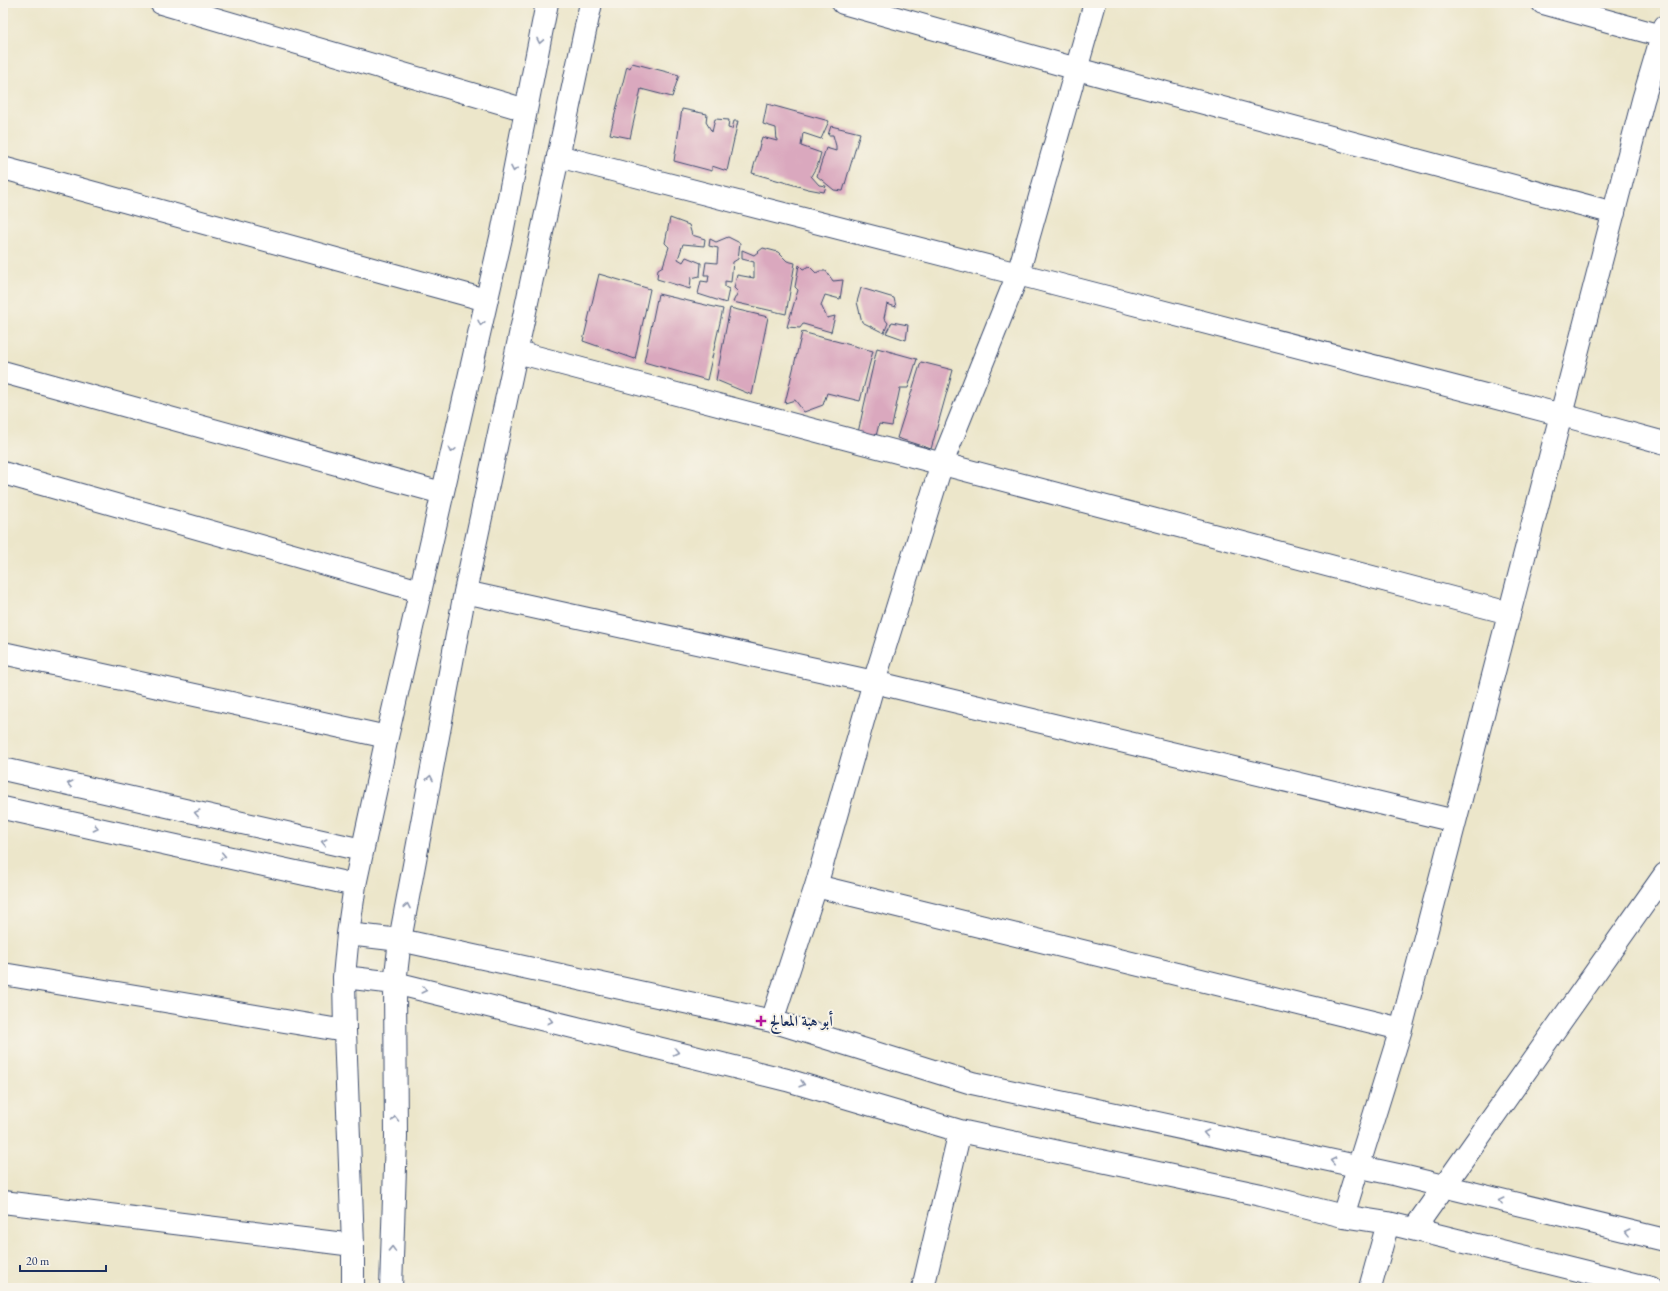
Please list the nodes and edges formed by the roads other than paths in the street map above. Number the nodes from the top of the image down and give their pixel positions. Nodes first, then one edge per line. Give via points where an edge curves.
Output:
1 (161, 3) edge
2 (547, 3) edge
3 (591, 3) edge
4 (843, 3) edge
5 (1096, 3) edge
6 (1544, 3) edge
7 (1663, 31) edge
8 (1660, 65) edge
9 (1077, 69) junction
10 (526, 110) junction
11 (558, 156) junction
12 (3, 168) edge
13 (1614, 213) junction
14 (1018, 274) junction
15 (486, 300) junction
16 (517, 352) junction
17 (3, 372) edge
18 (1562, 415) junction
19 (1665, 443) edge
20 (942, 463) junction
21 (3, 473) edge
22 (442, 493) junction
23 (420, 591) junction
24 (465, 592) junction
25 (1509, 613) junction
26 (3, 654) edge
27 (874, 682) junction
28 (387, 737) junction
29 (3, 769) edge
30 (3, 808) edge
31 (1455, 821) junction
32 (362, 850) junction
33 (1665, 874) edge
34 (355, 885) junction
35 (816, 886) junction
36 (348, 934) junction
37 (400, 940) junction
38 (3, 974) edge
39 (344, 977) junction
40 (395, 983) junction
41 (772, 1021) junction
42 (1401, 1029) junction
43 (344, 1031) junction
44 (960, 1131) junction
45 (1358, 1166) junction
46 (1444, 1187) junction
47 (3, 1202) edge
48 (1343, 1216) junction
49 (1388, 1223) junction
50 (1414, 1229) junction
51 (1665, 1240) edge
52 (353, 1245) junction
53 (1369, 1286) edge
54 (1640, 1287) edge
55 (353, 1288) edge
56 (391, 1288) edge
57 (923, 1288) edge

1 - 10 street
2 -> 10 street
3 - 11 street
4 - 9 street
5 - 9 street
6 - 7 street
7 - 8 street
8 - 13 street
9 - 13 street
9 - 14 street
10 -> 15 street
11 - 14 street
11 - 16 street
12 - 15 street
13 - 18 street
14 - 18 street
14 - 20 street
15 -> 22 street
16 - 20 street
16 - 24 street
17 - 22 street
18 - 19 street
18 - 25 street
20 - 25 street
20 - 27 street
21 - 23 street
22 - 23 street
23 - 28 street
24 - 27 street
37 -> 24 street
25 - 31 street
26 - 28 street
27 - 31 street
27 - 35 street
28 - 32 street
32 -> 29 street
30 -> 34 street
31 - 42 street
32 - 34 street
33 - 46 street
34 - 36 street
35 - 41 street
35 - 42 street
36 - 37 street
36 - 39 street
37 - 40 street
37 - 41 street
38 - 43 street
39 - 40 street
39 - 43 street
40 -> 44 street via 787,1080
56 -> 40 street via 396,1137
45 -> 41 street via 972,1083
42 - 45 street
43 - 52 street
44 - 48 street via 1261,1195
44 - 57 street
45 - 46 street
45 - 48 street
46 - 50 street
51 -> 46 street
47 - 52 street
48 - 49 street
49 - 50 street
49 - 53 street
50 - 54 street
52 - 55 street

